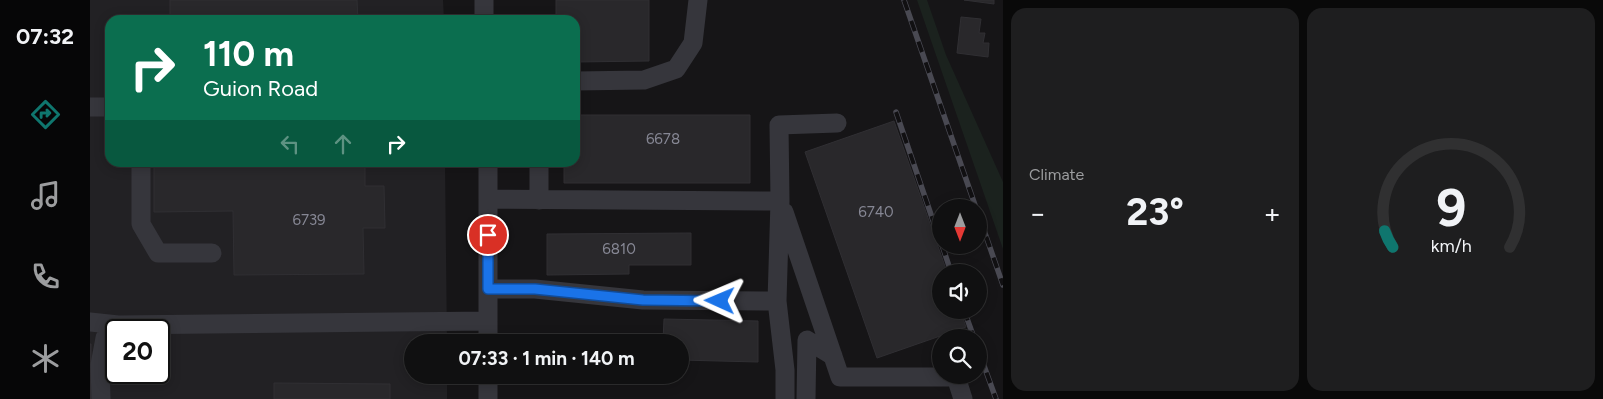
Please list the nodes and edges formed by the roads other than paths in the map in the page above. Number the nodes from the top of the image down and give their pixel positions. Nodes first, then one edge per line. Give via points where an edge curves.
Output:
1 (484, 0) edge
2 (698, 0) edge
3 (484, 15) edge
4 (580, 81) edge
5 (105, 106) edge
6 (90, 107) edge
7 (837, 123) dead end
8 (141, 167) edge
9 (488, 167) edge
10 (539, 167) edge
11 (488, 199) junction
12 (539, 200) junction
13 (780, 201) junction
14 (212, 254) dead end
15 (488, 289) junction
16 (777, 301) junction
17 (488, 321) junction
18 (90, 322) edge
19 (105, 324) edge
20 (170, 324) edge
21 (488, 334) edge
22 (105, 338) edge
23 (833, 356) junction
24 (488, 384) edge
25 (101, 399) edge
26 (488, 399) edge
27 (785, 399) edge
28 (806, 399) edge
29 (964, 399) edge

1 - 3 street
2 - 4 street via 693,43 676,69 644,80
5 - 6 street
7 - 13 street via 779,125
8 - 14 street via 141,224 158,254
9 - 11 street
10 - 12 street
11 - 12 street
11 - 15 street
12 - 13 street
13 - 16 street
13 - 23 street
15 - 16 street via 535,289 643,300
15 - 17 street
16 - 27 street
17 - 20 street
17 - 21 street
18 - 19 street
22 - 25 street via 100,365
23 - 28 street via 807,340
23 - 29 street via 840,377 956,377
24 - 26 street

